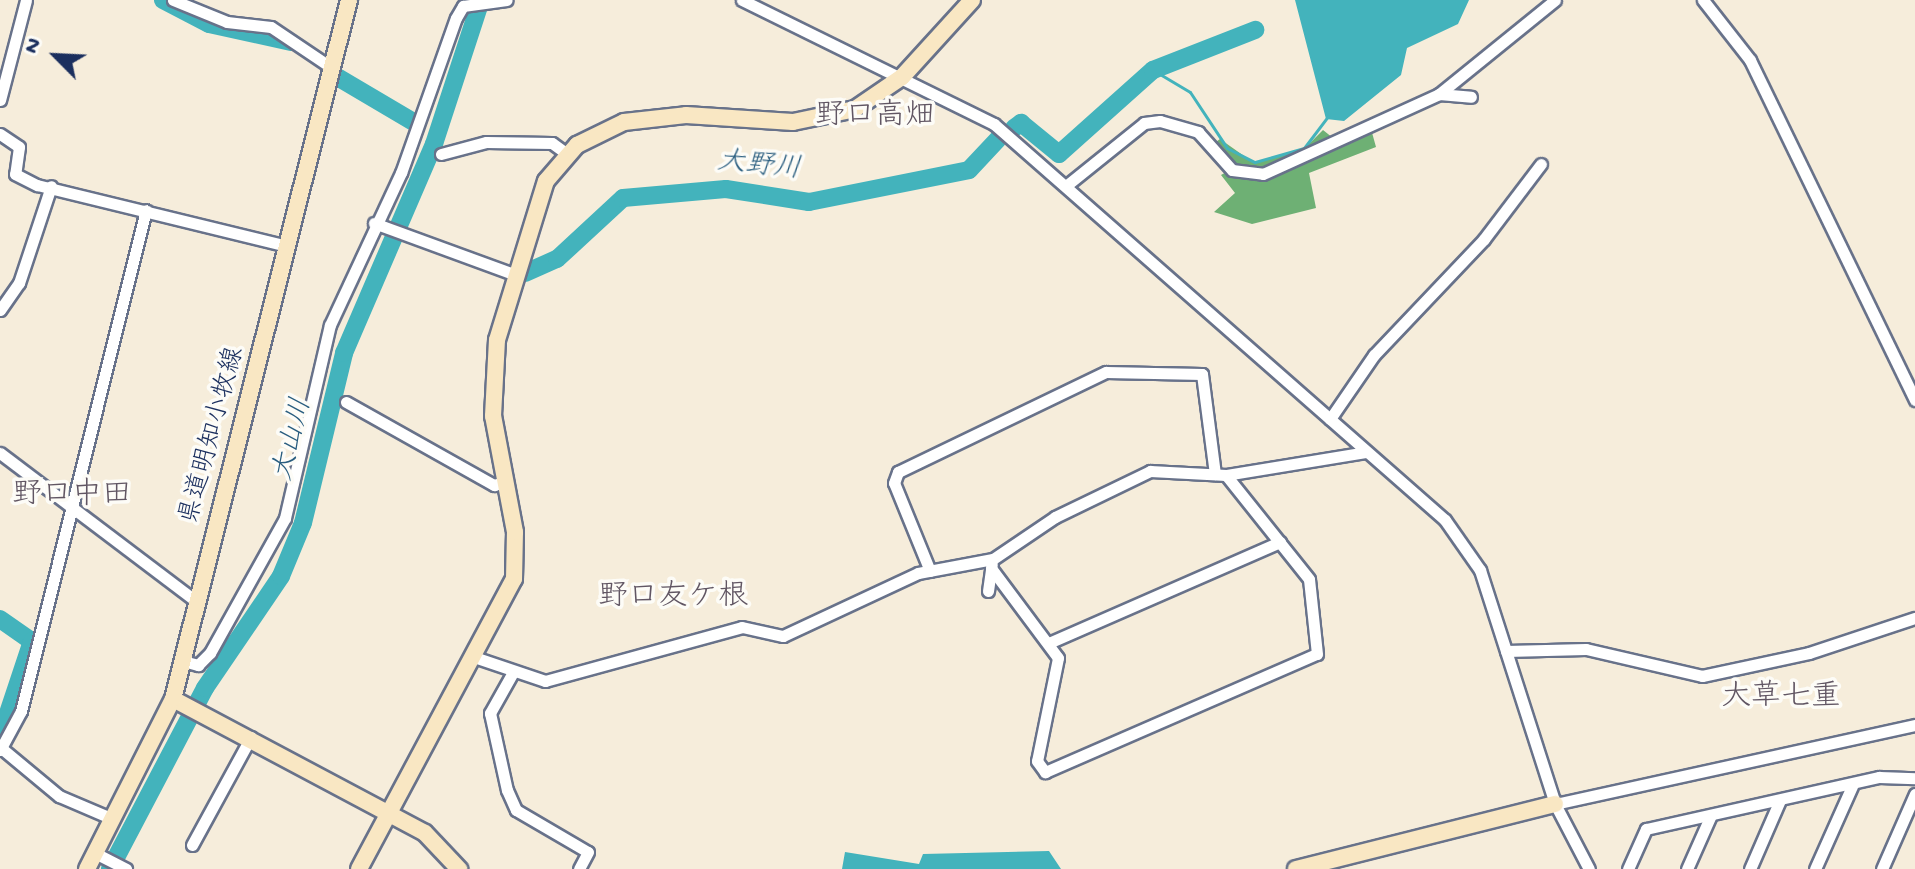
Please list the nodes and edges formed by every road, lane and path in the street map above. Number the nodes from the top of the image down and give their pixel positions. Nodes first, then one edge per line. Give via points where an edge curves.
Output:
1 (26, 0) edge
2 (173, 0) edge
3 (349, 0) edge
4 (507, 0) edge
5 (742, 0) edge
6 (972, 0) edge
7 (1555, 0) edge
8 (1703, 0) edge
9 (332, 68) junction
10 (902, 77) junction
11 (1439, 94) junction
12 (1471, 97) dead end
13 (0, 100) edge
14 (0, 134) edge
15 (566, 153) junction
16 (441, 154) dead end
17 (1541, 164) dead end
18 (1067, 185) junction
19 (51, 186) junction
20 (146, 210) junction
21 (376, 224) junction
22 (287, 246) junction
23 (513, 274) junction
24 (0, 310) edge
25 (1915, 400) edge
26 (346, 402) dead end
27 (1330, 419) junction
28 (1366, 452) junction
29 (0, 453) edge
30 (1221, 474) junction
31 (504, 482) junction
32 (72, 507) junction
33 (1280, 542) junction
34 (992, 564) junction
35 (930, 571) junction
36 (988, 591) dead end
37 (196, 601) junction
38 (1915, 618) edge
39 (1051, 642) junction
40 (1506, 651) junction
41 (477, 658) junction
42 (183, 661) junction
43 (512, 674) junction
44 (178, 700) junction
45 (1915, 725) edge
46 (245, 734) junction
47 (0, 748) edge
48 (1915, 778) edge
49 (1853, 784) junction
50 (1915, 794) edge
51 (1780, 800) junction
52 (1555, 804) junction
53 (391, 813) junction
54 (1711, 815) junction
55 (113, 819) junction
56 (192, 845) dead end
57 (98, 854) junction
58 (87, 869) edge
59 (126, 869) edge
60 (359, 869) edge
61 (459, 869) edge
62 (579, 869) edge
63 (1296, 869) edge
64 (1589, 869) edge
65 (1628, 869) edge
66 (1687, 869) edge
67 (1750, 869) edge
68 (1815, 869) edge
69 (1882, 869) edge

1 - 13 street
2 - 9 street via 227,22 271,27
3 - 9 street, 県道明知小牧線
4 - 21 street via 469,6 456,18 439,79
5 - 10 street
6 - 10 street
7 - 11 street
8 - 25 street via 1750,60
9 - 22 street, 県道明知小牧線
10 - 15 street via 834,117 651,116 594,135
10 - 18 street via 994,124
11 - 12 street
11 - 18 street via 1310,156 1248,176 1217,160 1181,122 1144,123
14 - 19 street via 19,147 15,174
15 - 16 street via 552,143 486,142
15 - 23 street via 537,197
17 - 27 street via 1502,219 1374,355
18 - 27 street
19 - 20 street
19 - 24 street via 19,283
20 - 22 street
20 - 32 street
21 - 23 street
21 - 42 street via 318,362 285,518 210,653 198,665
22 - 37 street, 県道明知小牧線
23 - 31 street via 495,375
26 - 31 street via 494,485
27 - 28 street
28 - 30 street
28 - 40 street via 1424,500 1470,553
29 - 32 street
30 - 33 street
30 - 34 street via 1173,469 1128,479
30 - 35 street via 1202,374 1106,372 898,472 894,483
31 - 41 street via 517,560
32 - 37 street
32 - 47 street via 21,711
33 - 39 street
33 - 39 street via 1316,596 1317,654 1045,772 1037,761 1058,658
34 - 35 street
34 - 36 street
34 - 39 street
35 - 43 street via 783,636 742,627 563,677
37 - 42 street, 県道明知小牧線
38 - 40 street via 1809,653 1702,676 1586,649
40 - 52 street
41 - 43 street
41 - 53 street
42 - 44 street, 県道明知小牧線
43 - 62 street via 490,713 507,790 516,810 588,852
44 - 46 street
44 - 55 street, 県道明知小牧線
45 - 52 street
46 - 53 street
46 - 56 street
47 - 55 street via 59,796
48 - 49 street
49 - 51 street
49 - 68 street
50 - 69 street
51 - 54 street
51 - 67 street
52 - 63 street
52 - 64 street
53 - 60 street
53 - 61 street via 435,841
54 - 65 street via 1640,833
54 - 66 street
55 - 57 street, 県道明知小牧線
57 - 58 street, 県道明知小牧線
57 - 59 street

